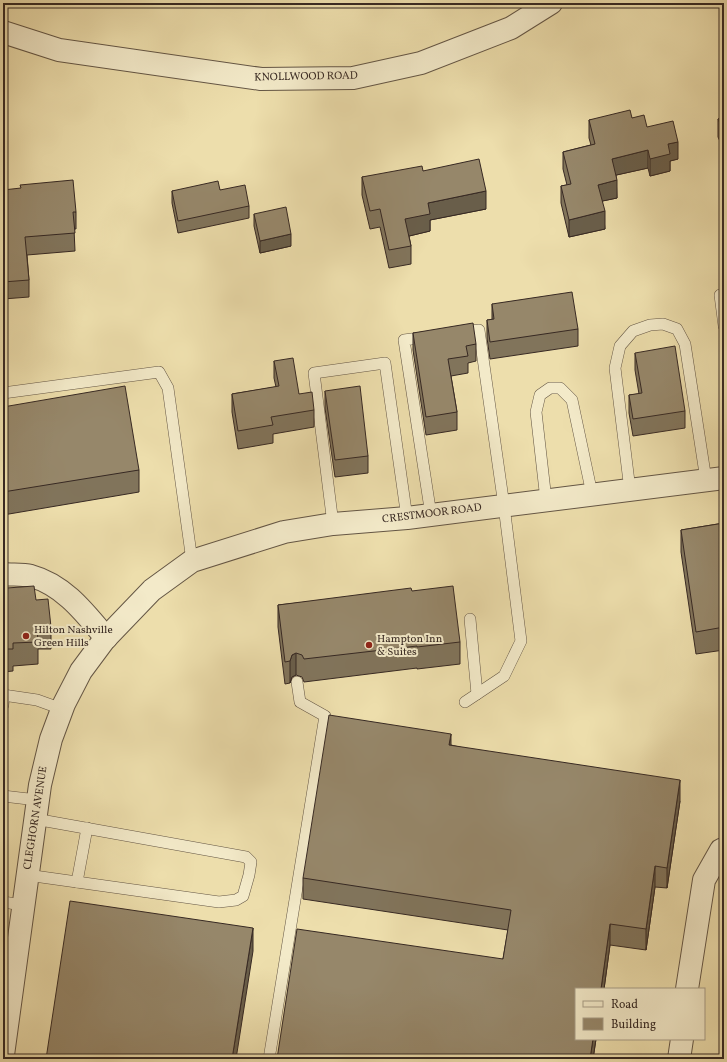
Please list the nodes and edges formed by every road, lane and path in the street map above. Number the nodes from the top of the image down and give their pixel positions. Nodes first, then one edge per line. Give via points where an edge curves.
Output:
1 (551, 3) edge
2 (3, 32) edge
3 (720, 295) dead end
4 (724, 326) edge
5 (3, 393) edge
6 (715, 479) edge
7 (630, 490) junction
8 (592, 494) junction
9 (546, 500) junction
10 (504, 506) junction
11 (431, 515) junction
12 (407, 518) junction
13 (333, 524) junction
14 (192, 561) junction
15 (3, 574) edge
16 (152, 590) joint
17 (470, 619) dead end
18 (106, 638) junction
19 (297, 682) dead end
20 (477, 694) junction
21 (3, 698) edge
22 (465, 702) dead end
23 (62, 709) junction
24 (3, 796) edge
25 (36, 810) junction
26 (87, 828) junction
27 (724, 849) edge
28 (27, 875) junction
29 (76, 882) junction
30 (13, 904) edge
31 (687, 988) edge
32 (682, 1040) edge
33 (3, 1055) edge
34 (269, 1059) edge
35 (679, 1059) edge

1 - 2 street, KNOLLWOOD ROAD via 510,28 421,63 354,78 261,79 59,50
3 - 4 lane
5 - 14 lane via 159,372 168,388
6 - 7 street, CRESTMOOR ROAD
6 - 7 lane via 685,344 677,329 663,324 650,325 633,331 620,346 615,368
7 - 8 street, CRESTMOOR ROAD
8 - 9 street, CRESTMOOR ROAD
8 - 9 lane via 572,400 560,388 550,388 540,395 536,412
9 - 10 street, CRESTMOOR ROAD
10 - 11 street, CRESTMOOR ROAD
10 - 11 lane via 479,330 445,334 404,340
10 - 20 lane via 521,641 504,676
11 - 12 street, CRESTMOOR ROAD
12 - 13 street, CRESTMOOR ROAD
12 - 13 lane via 385,363 314,373
13 - 14 street, CRESTMOOR ROAD via 284,532
14 - 16 street, CRESTMOOR ROAD
15 - 18 street via 31,576 59,589 77,604
16 - 18 street, CLEGHORN AVENUE
17 - 20 lane
18 - 23 street, CLEGHORN AVENUE via 81,670
19 - 34 lane via 300,702 325,716
20 - 22 lane
21 - 23 lane via 37,700
23 - 25 street, CLEGHORN AVENUE via 51,739
24 - 25 lane
25 - 26 lane
25 - 28 street, CLEGHORN AVENUE
26 - 29 lane
26 - 29 lane via 246,857 251,862 250,875 243,896 232,901 219,902
27 - 31 street via 704,880
28 - 29 lane
28 - 30 street, CLEGHORN AVENUE
30 - 33 street, CLEGHORN AVENUE
32 - 35 street

